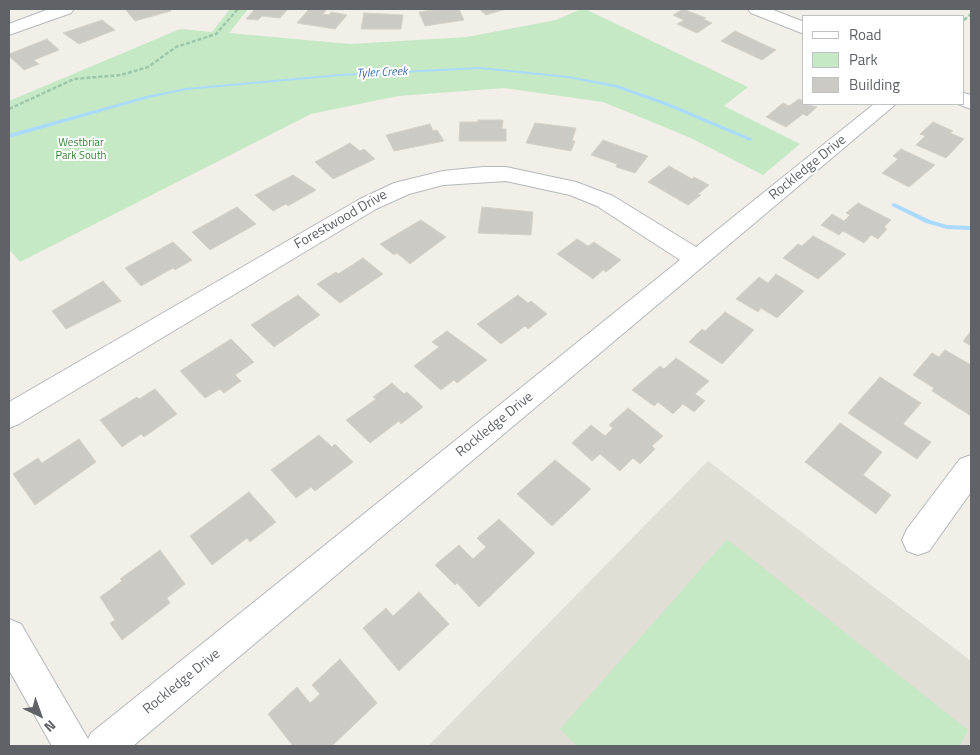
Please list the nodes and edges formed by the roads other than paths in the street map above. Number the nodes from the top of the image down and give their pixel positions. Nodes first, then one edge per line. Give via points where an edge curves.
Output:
1 (66, 9) edge
2 (757, 9) edge
3 (802, 28) edge
4 (9, 30) edge
5 (885, 105) edge
6 (697, 259) junction
7 (9, 416) edge
8 (971, 468) edge
9 (918, 540) dead end
10 (9, 636) edge
11 (72, 746) edge
12 (104, 746) edge

1 - 4 street
2 - 3 street
5 - 6 street, Rockledge Drive
6 - 7 street, Forestwood Drive via 605,201 576,189 506,174 443,178 397,190 368,204
6 - 12 street, Rockledge Drive
8 - 9 street
10 - 11 street

